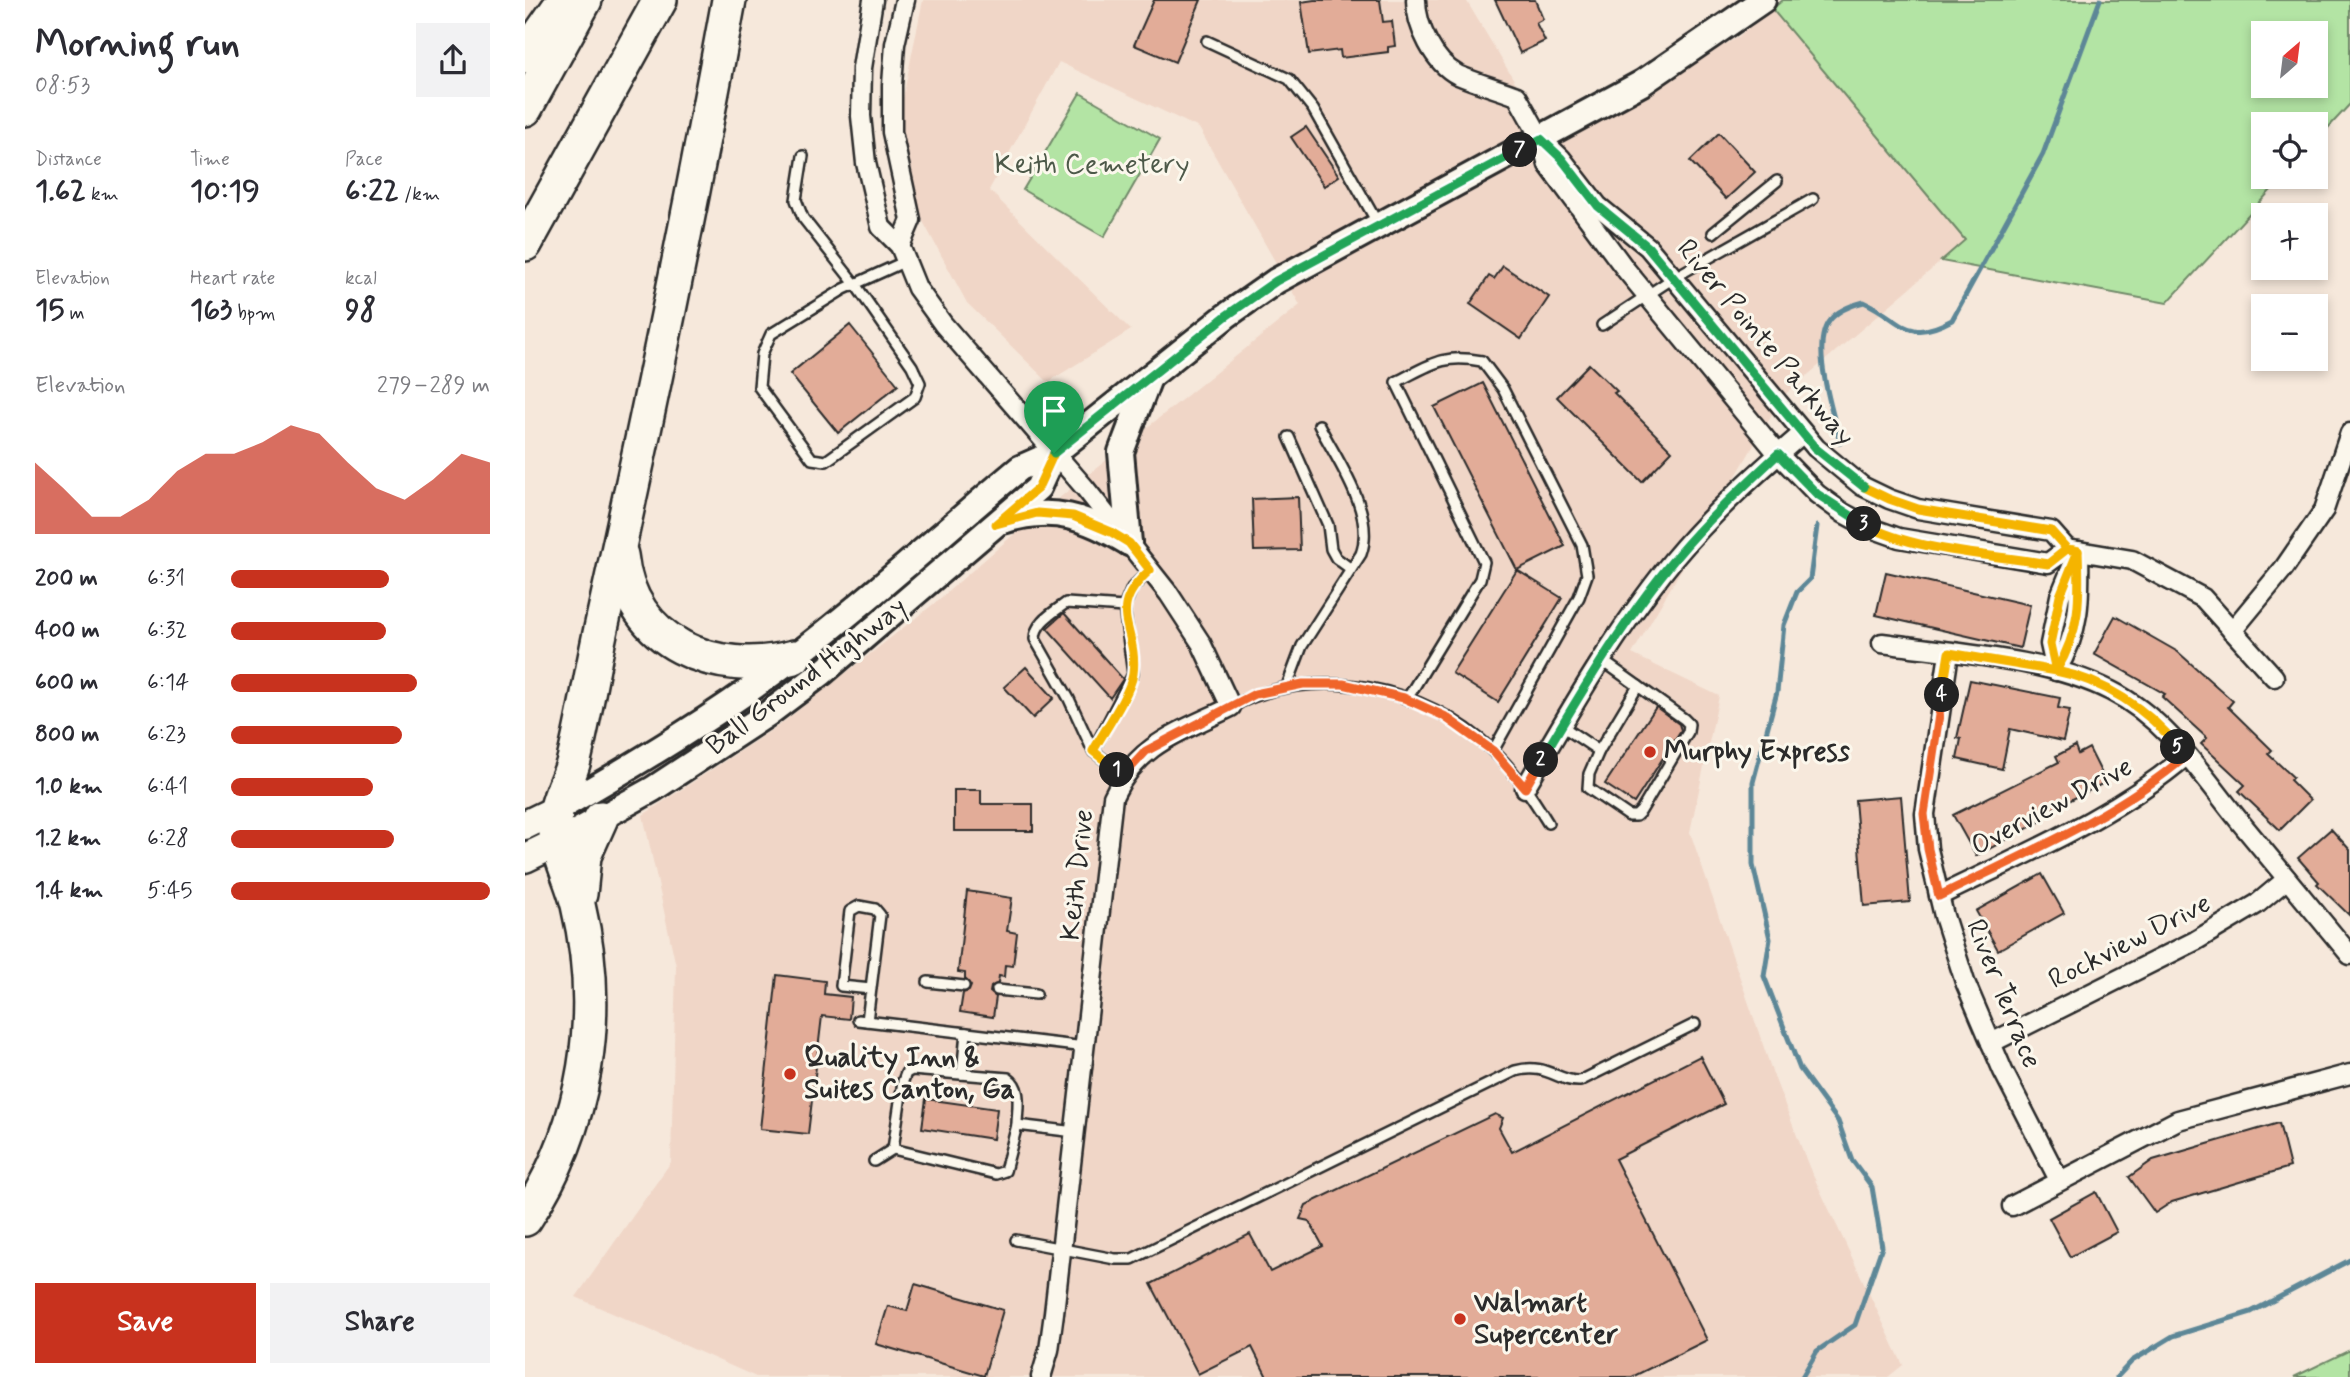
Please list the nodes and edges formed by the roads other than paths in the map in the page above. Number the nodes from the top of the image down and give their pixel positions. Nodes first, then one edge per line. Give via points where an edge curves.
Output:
1 (564, 0) edge
2 (585, 0) edge
3 (660, 0) edge
4 (729, 0) edge
5 (873, 0) edge
6 (905, 0) edge
7 (1416, 0) edge
8 (1763, 0) edge
9 (1207, 41) dead end
10 (525, 56) edge
11 (525, 108) edge
12 (1541, 139) junction
13 (803, 156) dead end
14 (1777, 181) dead end
15 (1813, 199) dead end
16 (1379, 225) junction
17 (1713, 233) dead end
18 (525, 244) edge
19 (903, 253) junction
20 (1675, 277) junction
21 (855, 284) junction
22 (1647, 295) junction
23 (1602, 325) dead end
24 (1149, 377) junction
25 (1319, 425) dead end
26 (1803, 433) junction
27 (2350, 433) edge
28 (1289, 437) dead end
29 (1054, 453) junction
30 (1778, 454) junction
31 (996, 524) junction
32 (1129, 543) junction
33 (621, 545) junction
34 (2073, 550) junction
35 (1351, 569) junction
36 (1150, 570) junction
37 (1124, 607) junction
38 (2232, 631) junction
39 (1882, 643) dead end
40 (1949, 653) junction
41 (794, 657) junction
42 (1603, 661) junction
43 (2056, 671) junction
44 (2274, 677) dead end
45 (1287, 686) junction
46 (1638, 686) junction
47 (1407, 699) junction
48 (1231, 707) junction
49 (1562, 726) junction
50 (1093, 751) junction
51 (1493, 751) junction
52 (1599, 751) junction
53 (2186, 756) junction
54 (1124, 775) junction
55 (1525, 788) junction
56 (601, 818) junction
57 (1548, 823) dead end
58 (525, 825) edge
59 (557, 826) junction
60 (525, 858) edge
61 (2287, 879) junction
62 (1939, 896) junction
63 (579, 907) junction
64 (2350, 955) edge
65 (928, 982) dead end
66 (964, 986) dead end
67 (871, 989) junction
68 (997, 990) dead end
69 (1036, 994) dead end
70 (1695, 1024) dead end
71 (966, 1033) junction
72 (1991, 1043) junction
73 (1085, 1047) junction
74 (962, 1074) junction
75 (2350, 1074) edge
76 (1017, 1125) junction
77 (1076, 1132) junction
78 (893, 1149) junction
79 (874, 1161) dead end
80 (2059, 1180) junction
81 (2012, 1206) dead end
82 (525, 1219) edge
83 (1016, 1240) dead end
84 (1062, 1248) junction
85 (1041, 1377) edge

1 - 10 highway
2 - 11 highway
3 - 18 highway
4 - 33 highway
5 - 19 street via 862,68 863,139 881,227
6 - 19 street via 891,85 892,132 911,220
7 - 12 street via 1426,43 1455,74 1513,89
8 - 12 main road, Ball Ground Highway via 1663,70
9 - 16 lane via 1289,79 1313,109
12 - 16 main road, Ball Ground Highway
12 - 20 street, River Pointe Parkway via 1598,206 1648,247
12 - 22 street via 1548,165
13 - 21 lane via 796,200 803,218
14 - 17 lane
15 - 20 lane
16 - 24 main road, Ball Ground Highway via 1276,281
19 - 21 lane
19 - 29 street via 917,288 937,318
20 - 22 lane
20 - 26 street, River Pointe Parkway
21 - 21 lane via 771,334 762,354 759,387 811,459 826,461 915,397 920,383
22 - 23 lane
22 - 30 street
24 - 29 main road, Ball Ground Highway
24 - 32 main road via 1121,452
25 - 35 lane via 1364,519 1364,545
26 - 30 street
26 - 34 street, River Pointe Parkway via 1836,467 1889,499 1918,509 2051,531
27 - 38 street via 2324,510
28 - 35 lane via 1328,525 1331,549
29 - 31 main road, Ball Ground Highway via 1038,488
29 - 32 street
29 - 41 main road, Ball Ground Highway via 1020,468
30 - 34 street via 1843,513 1899,538 2048,564
30 - 42 street via 1679,553
31 - 32 main road via 1021,515 1054,513 1092,523
31 - 56 main road, Ball Ground Highway via 790,697 697,761
32 - 36 street
33 - 41 highway via 630,593 659,632 682,649 744,664
33 - 59 highway
34 - 38 street, River Pointe Parkway via 2132,560 2203,598
34 - 43 street via 2080,598 2070,648
35 - 45 lane via 1302,646
36 - 37 lane via 1132,588
36 - 48 street via 1201,643
37 - 50 lane via 1133,674
37 - 50 lane via 1066,603 1035,631
38 - 44 street, River Pointe Parkway
39 - 40 street
40 - 43 street
40 - 62 street, River Terrace via 1924,814
41 - 59 main road, Ball Ground Highway
42 - 46 lane
42 - 49 street
43 - 53 street via 2129,701 2161,727
45 - 47 lane via 1343,684
45 - 48 lane via 1255,694
46 - 52 lane
46 - 52 lane via 1689,724 1636,816 1629,816 1588,788
47 - 51 lane via 1462,727
47 - 51 lane via 1480,579 1484,562 1397,382 1442,359 1482,361 1503,388 1582,545 1587,575
48 - 54 street, Keith Drive via 1146,751
49 - 52 lane
49 - 55 street
50 - 54 lane
51 - 55 lane
53 - 61 street
53 - 62 street, Overview Drive via 2112,810
54 - 73 street, Keith Drive via 1113,797 1108,825
55 - 57 lane
56 - 59 main road, Ball Ground Highway
56 - 63 highway via 584,856
58 - 59 main road
59 - 60 main road, Ball Ground Highway
59 - 63 highway
61 - 64 street
61 - 72 street, Rockview Drive via 2257,904 2195,941
62 - 72 street, River Terrace via 1965,982
63 - 82 highway via 590,1000 583,1082 566,1141
65 - 66 lane
67 - 67 lane via 880,915 875,909 859,906 850,911 841,986
67 - 71 lane via 863,1021
68 - 69 lane
70 - 84 lane via 1580,1081 1547,1070 1515,1071 1132,1259
71 - 73 lane
71 - 74 lane
72 - 80 street, River Terrace
73 - 77 street, Keith Drive
74 - 76 lane via 1008,1078 1015,1083
74 - 78 lane via 906,1073
75 - 80 street via 2178,1120
76 - 77 lane
76 - 78 lane via 1009,1164 996,1174
77 - 84 street, Keith Drive
78 - 79 lane
80 - 81 street
83 - 84 lane
84 - 85 street, Keith Drive via 1049,1350

